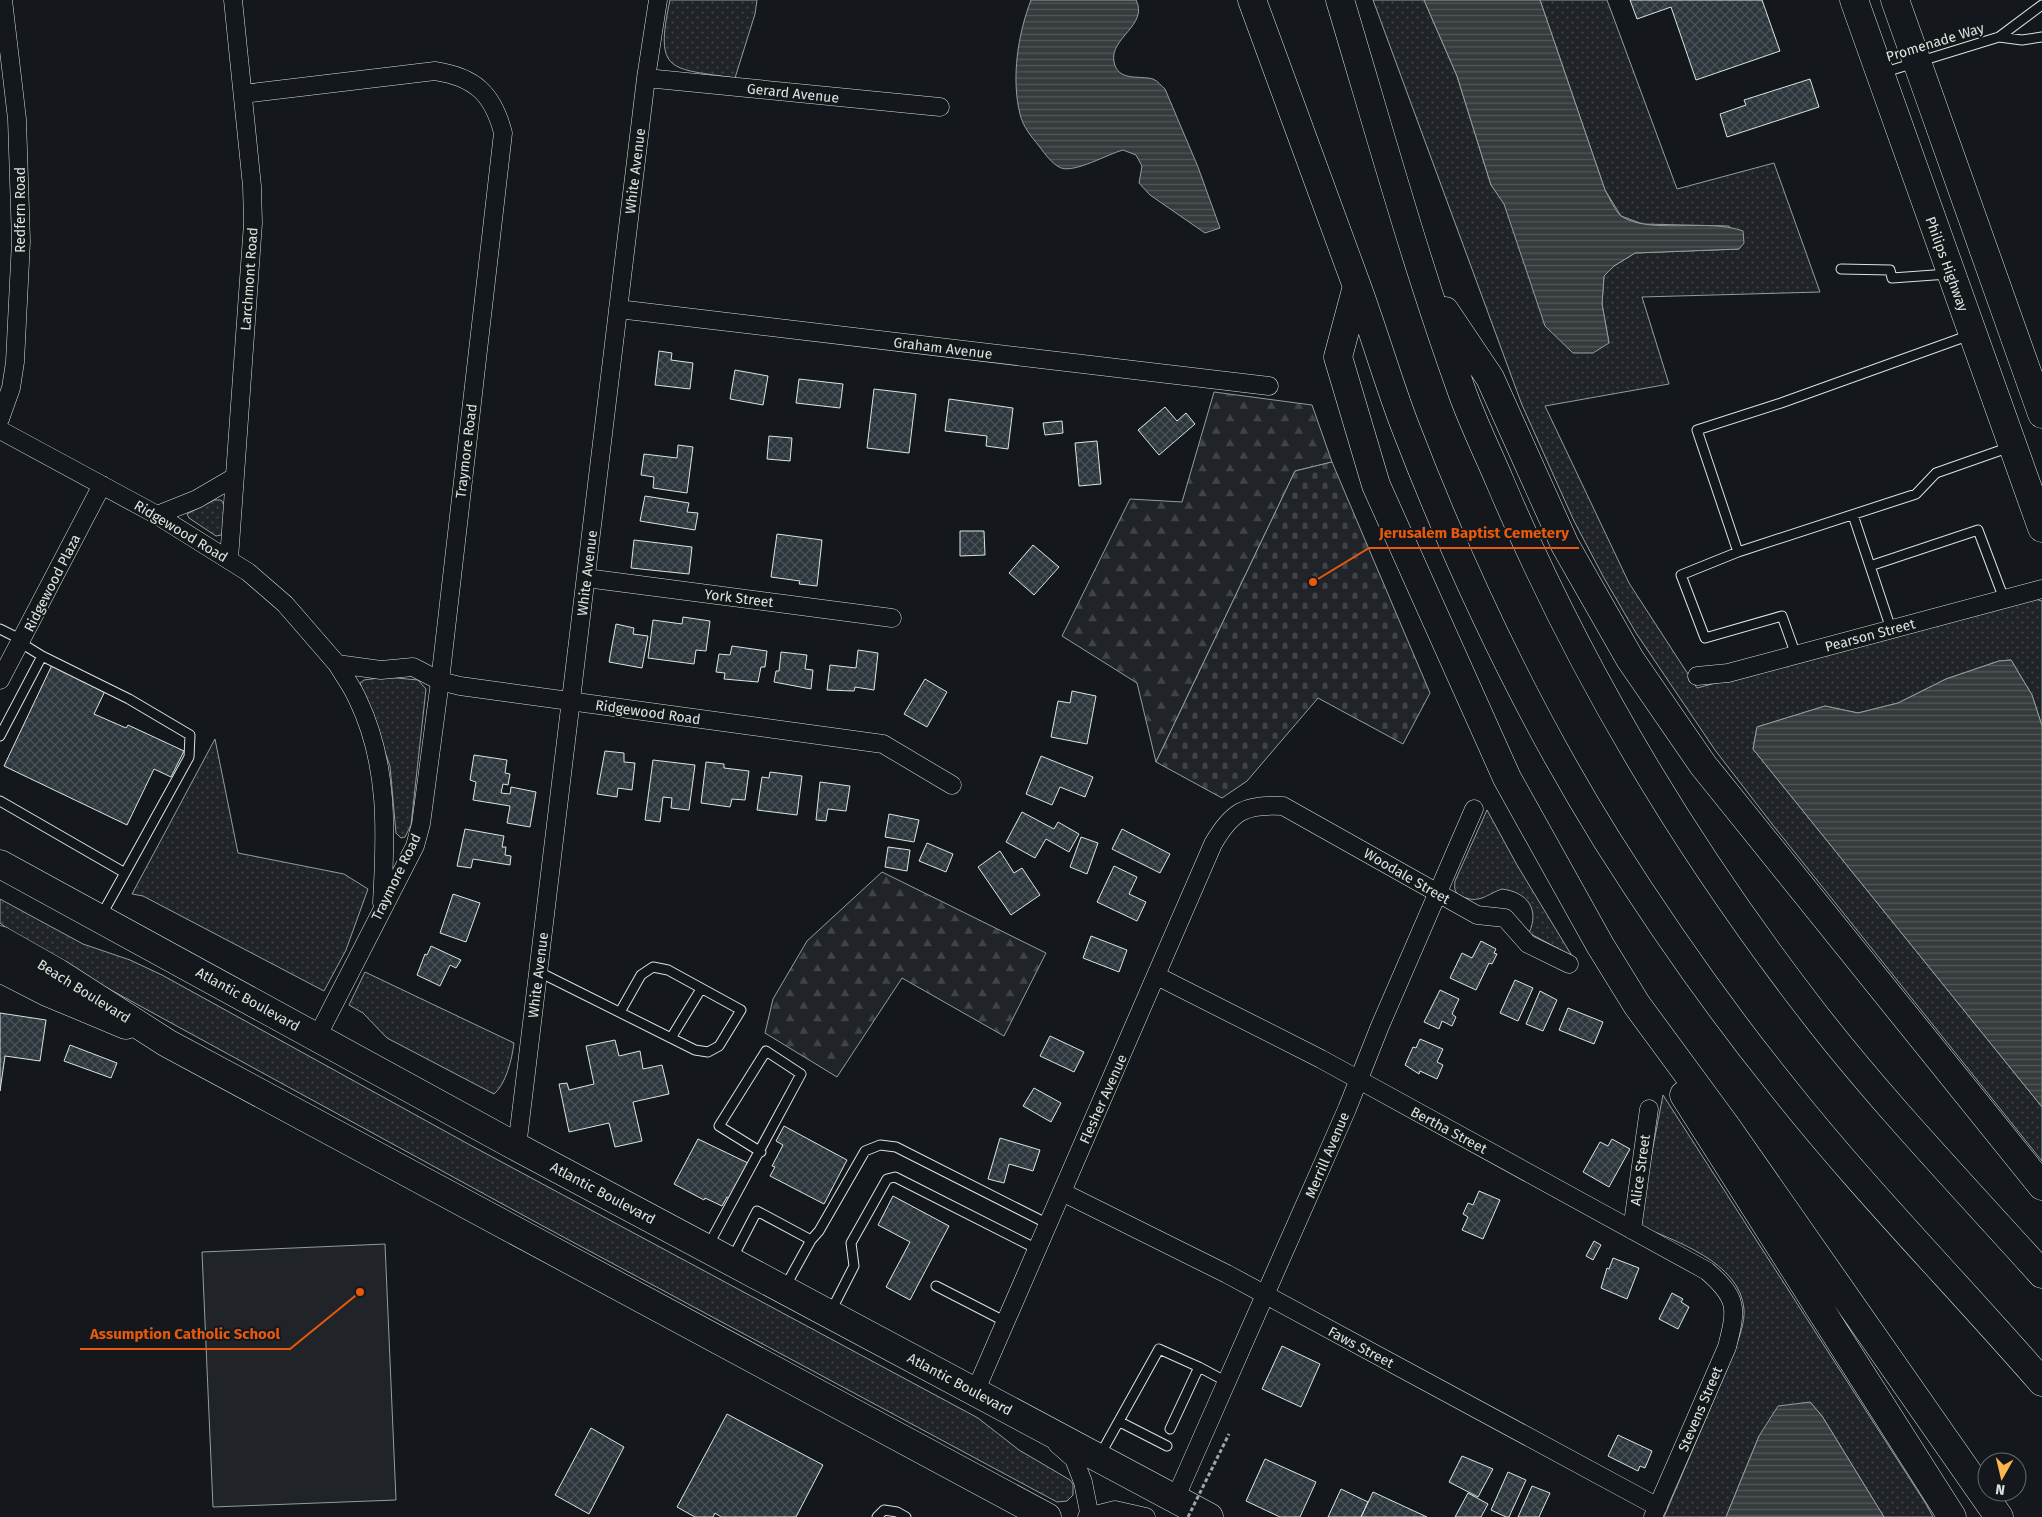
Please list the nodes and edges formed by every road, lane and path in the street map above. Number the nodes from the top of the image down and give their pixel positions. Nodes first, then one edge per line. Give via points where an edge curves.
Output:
1 (4, 0) edge
2 (233, 0) edge
3 (658, 0) edge
4 (1252, 0) edge
5 (1340, 0) edge
6 (1854, 0) edge
7 (1896, 0) edge
8 (2042, 5) edge
9 (1999, 37) junction
10 (2042, 37) edge
11 (1918, 62) junction
12 (1880, 74) junction
13 (646, 78) junction
14 (243, 94) junction
15 (940, 107) dead end
16 (1841, 269) dead end
17 (1951, 274) junction
18 (1427, 285) junction
19 (1357, 286) junction
20 (618, 309) junction
21 (1972, 334) junction
22 (1269, 386) dead end
23 (2042, 414) edge
24 (0, 419) edge
25 (0, 430) edge
26 (2013, 446) junction
27 (234, 478) junction
28 (102, 485) junction
29 (1852, 514) junction
30 (157, 515) junction
31 (2042, 528) edge
32 (1738, 552) junction
33 (229, 559) junction
34 (1870, 566) junction
35 (586, 578) junction
36 (2042, 589) edge
37 (2004, 599) junction
38 (892, 618) dead end
39 (0, 629) edge
40 (1891, 629) junction
41 (22, 642) junction
42 (1796, 655) junction
43 (42, 656) junction
44 (337, 664) junction
45 (1697, 676) dead end
46 (0, 680) edge
47 (440, 681) junction
48 (572, 701) junction
49 (0, 736) edge
50 (952, 785) dead end
51 (0, 801) edge
52 (1474, 809) dead end
53 (1239, 812) joint
54 (0, 864) edge
55 (125, 873) junction
56 (0, 882) edge
57 (44, 888) junction
58 (1438, 895) junction
59 (382, 908) junction
60 (100, 919) junction
61 (0, 940) edge
62 (1569, 964) dead end
63 (0, 968) edge
64 (539, 972) junction
65 (1157, 976) junction
66 (701, 989) junction
67 (1637, 1005) junction
68 (620, 1012) junction
69 (317, 1036) junction
70 (671, 1038) junction
71 (167, 1043) junction
72 (1358, 1081) junction
73 (1649, 1110) dead end
74 (517, 1147) junction
75 (761, 1152) junction
76 (2042, 1186) edge
77 (1062, 1192) junction
78 (1048, 1224) junction
79 (1632, 1230) junction
80 (812, 1240) junction
81 (707, 1248) junction
82 (1037, 1249) junction
83 (731, 1261) junction
84 (2039, 1271) edge
85 (936, 1286) dead end
86 (784, 1290) junction
87 (1265, 1296) junction
88 (1732, 1298) joint
89 (829, 1314) junction
90 (1006, 1322) junction
91 (1198, 1367) junction
92 (1227, 1382) junction
93 (2042, 1382) edge
94 (975, 1392) junction
95 (1120, 1422) junction
96 (1034, 1424) junction
97 (1170, 1429) dead end
98 (1229, 1434) dead end
99 (1167, 1446) dead end
100 (1098, 1458) junction
101 (1182, 1508) edge
102 (1656, 1512) edge
103 (877, 1517) edge
104 (906, 1517) edge
105 (1047, 1517) edge
106 (1089, 1517) edge
107 (1146, 1517) edge
108 (1209, 1517) edge
109 (1952, 1517) edge
110 (1999, 1517) edge

1 - 24 street, Redfern Road via 18,119 20,241 15,362 11,388
2 - 14 street, Larchmont Road
3 - 13 street, White Avenue
4 - 19 main road
5 - 18 main road
6 - 12 main road, Philips Highway
7 - 11 main road
8 - 9 lane, Promenade Way
9 - 10 lane, Promenade Way via 2022,40
9 - 11 lane, Promenade Way
11 - 12 lane, Promenade Way
11 - 23 main road
12 - 17 main road, Philips Highway
13 - 15 street, Gerard Avenue
13 - 20 street, White Avenue
14 - 27 street, Larchmont Road via 253,223
14 - 47 street, Traymore Road via 435,71 454,74 472,82 489,97 498,114 503,133
16 - 17 lane via 1890,270 1892,278
17 - 21 main road, Philips Highway
18 - 76 main road via 1490,378 1566,546 1630,659 1665,712 1703,765
18 - 84 main road via 1462,391 1516,521 1609,706 1668,808 1714,878 1854,1063
19 - 67 main road via 1338,357 1376,485 1508,778 1600,945
19 - 93 main road via 1403,422 1442,518 1534,711 1607,841 1668,932 1780,1085
20 - 22 street, Graham Avenue
20 - 35 street, White Avenue
21 - 26 main road, Philips Highway
21 - 32 lane via 1697,430
25 - 28 street, Ridgewood Road
26 - 29 lane via 1936,473 1916,494
26 - 31 main road, Philips Highway
27 - 30 street via 197,499
27 - 33 street, Larchmont Road
28 - 30 street, Ridgewood Road
28 - 41 street, Ridgewood Plaza
29 - 32 lane
29 - 34 lane
30 - 33 street, Ridgewood Road
32 - 42 lane via 1681,575 1705,638 1782,616
33 - 44 street, Ridgewood Road via 285,604
34 - 37 lane via 1978,530
34 - 40 lane
35 - 38 street, York Street
35 - 48 street, White Avenue
36 - 37 street, Pearson Street
37 - 40 street, Pearson Street
39 - 41 lane
40 - 42 street, Pearson Street
41 - 43 lane
41 - 46 street, Ridgewood Plaza
42 - 45 street, Pearson Street via 1728,673
43 - 49 lane
43 - 55 lane via 129,699 190,735 189,757
44 - 47 street, Ridgewood Road via 381,670 412,667
44 - 59 street, Ridgewood Road via 358,699 374,738 382,780 386,838
47 - 48 street, Ridgewood Road
47 - 59 street, Traymore Road via 421,824 415,846
48 - 50 street, Ridgewood Road via 883,744
48 - 64 street, White Avenue
51 - 55 lane
52 - 58 street, Merrill Avenue
53 - 58 street, Woodale Street via 1257,805 1283,806
53 - 65 street, Flesher Avenue via 1212,844
54 - 57 main road, Atlantic Boulevard
55 - 60 lane
56 - 57 main road
57 - 60 main road, Atlantic Boulevard
58 - 62 street, Woodale Street via 1477,915 1505,918 1528,944
58 - 72 street, Merrill Avenue
59 - 69 street, Traymore Road
60 - 69 main road, Atlantic Boulevard
61 - 71 main road, Beach Boulevard
63 - 71 main road via 47,992
64 - 68 lane
64 - 74 street, White Avenue
65 - 72 street, Bertha Street
65 - 77 street, Flesher Avenue
66 - 68 lane via 668,970 653,967 641,975
66 - 70 lane
66 - 70 lane via 740,1010 719,1046 708,1052 695,1050
67 - 109 main road via 1690,1107
67 - 110 main road via 1726,1126
68 - 70 lane
69 - 74 main road, Atlantic Boulevard
71 - 105 main road
72 - 79 street, Bertha Street
72 - 87 street, Merrill Avenue
73 - 79 street, Alice Street
74 - 81 main road, Atlantic Boulevard
75 - 75 lane via 719,1126 766,1051 801,1074
75 - 81 lane
77 - 78 street, Flesher Avenue
77 - 87 street, Faws Street
78 - 80 lane via 896,1147 880,1145 865,1151
78 - 82 street, Flesher Avenue
79 - 88 street, Bertha Street via 1707,1271 1724,1285
80 - 83 lane via 757,1211
80 - 86 lane
81 - 83 main road, Atlantic Boulevard
82 - 89 lane via 895,1177 887,1179 850,1242 854,1266
82 - 90 street, Flesher Avenue
83 - 86 main road, Atlantic Boulevard
85 - 90 lane
86 - 89 main road, Atlantic Boulevard
87 - 92 street, Merrill Avenue
87 - 102 street, Faws Street
88 - 102 street, Stevens Street via 1734,1321 1727,1346
89 - 94 main road, Atlantic Boulevard
90 - 94 street, Flesher Avenue
91 - 92 lane
91 - 95 lane via 1159,1349
91 - 97 lane
92 - 101 street, Merrill Avenue
94 - 96 main road, Atlantic Boulevard
95 - 99 lane
95 - 100 lane
96 - 100 main road, Atlantic Boulevard
96 - 106 street via 1074,1459 1083,1482
98 - 101 path, bridge
100 - 101 main road, Atlantic Boulevard
101 - 108 main road, Atlantic Boulevard
103 - 104 lane via 884,1510
106 - 107 street via 1115,1510

